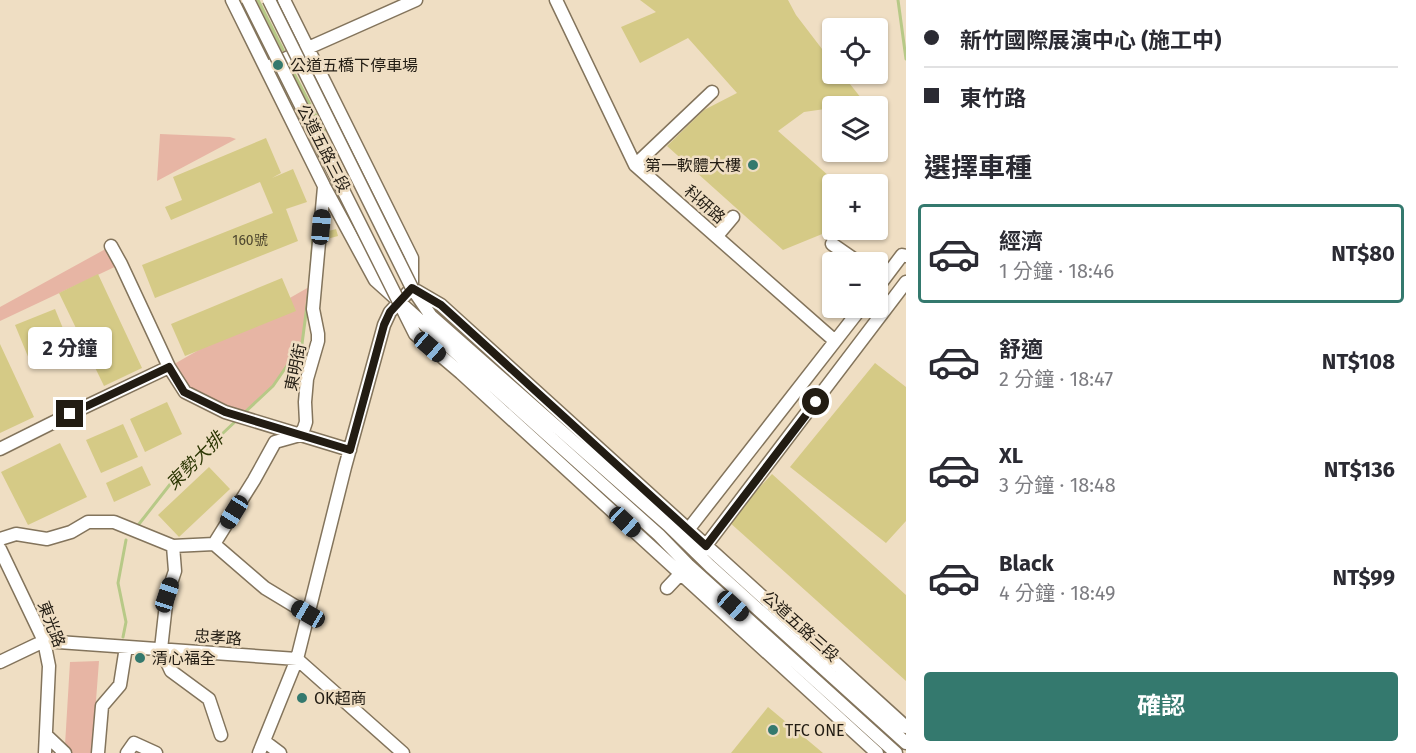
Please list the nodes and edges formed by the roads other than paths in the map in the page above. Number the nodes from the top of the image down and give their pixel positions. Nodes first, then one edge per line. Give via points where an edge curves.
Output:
1 (232, 0) edge
2 (248, 0) edge
3 (269, 0) edge
4 (284, 0) edge
5 (416, 0) edge
6 (556, 0) edge
7 (308, 48) junction
8 (267, 68) junction
9 (712, 92) dead end
10 (635, 165) junction
11 (324, 186) junction
12 (733, 217) dead end
13 (717, 236) junction
14 (832, 244) dead end
15 (111, 246) dead end
16 (844, 252) edge
17 (906, 256) edge
18 (888, 271) edge
19 (906, 282) edge
20 (412, 288) junction
21 (399, 302) junction
22 (853, 318) edge
23 (835, 341) junction
24 (169, 367) junction
25 (300, 435) junction
26 (0, 449) edge
27 (350, 450) junction
28 (685, 534) junction
29 (0, 539) edge
30 (214, 544) junction
31 (173, 546) junction
32 (0, 549) edge
33 (702, 550) junction
34 (669, 555) junction
35 (684, 570) junction
36 (667, 588) dead end
37 (308, 614) junction
38 (44, 640) junction
39 (126, 647) junction
40 (161, 649) junction
41 (297, 659) junction
42 (0, 662) edge
43 (906, 727) edge
44 (46, 735) junction
45 (221, 735) dead end
46 (906, 743) edge
47 (261, 747) edge
48 (402, 752) edge
49 (45, 753) edge
50 (65, 753) edge
51 (98, 753) edge
52 (127, 753) edge
53 (156, 753) edge
54 (280, 753) edge
55 (877, 753) edge
56 (896, 753) edge

1 - 8 street, 公道五路三段
2 - 21 street, 公道五路三段, bridge
3 - 20 street, 公道五路三段, bridge
4 - 7 street, 公道五路三段
5 - 7 street
6 - 10 street, 科研路
7 - 8 street
7 - 20 street, 公道五路三段 via 412,258
8 - 11 street, 公道五路三段
9 - 10 street
10 - 13 street, 科研路
11 - 21 street, 公道五路三段 via 375,280
11 - 25 street, 東明街 via 313,309 318,341 307,379 306,422
12 - 13 street
13 - 23 street, 科研路
14 - 16 street
15 - 24 street
17 - 18 street via 902,255
19 - 33 street
20 - 21 street
20 - 28 street, 公道五路三段 via 431,316
21 - 27 street via 384,325
21 - 34 street, 公道五路三段 via 650,528
22 - 23 street
23 - 28 street
24 - 25 street via 184,392 225,412
24 - 26 street
25 - 27 street
25 - 30 street via 275,442
27 - 37 street
28 - 33 street, 公道五路三段
28 - 34 street
29 - 31 street via 16,534 47,539 88,522 114,522
30 - 31 street
30 - 37 street via 265,588
31 - 40 street via 175,570 167,595
32 - 38 street, 東光路
33 - 35 street
33 - 43 street, 公道五路三段
33 - 46 street, 公道五路三段
34 - 35 street, 公道五路三段
35 - 36 street
35 - 55 street, 公道五路三段
35 - 56 street, 公道五路三段
37 - 41 street
38 - 39 street, 忠孝路
38 - 42 street
38 - 44 street, 東光路 via 49,666
39 - 40 street, 忠孝路
39 - 51 street via 120,685 102,706
40 - 41 street, 忠孝路
40 - 45 street via 171,671 209,699
41 - 47 street
41 - 48 street
44 - 49 street, 東光路
44 - 50 street
47 - 54 street
52 - 53 street via 134,743

